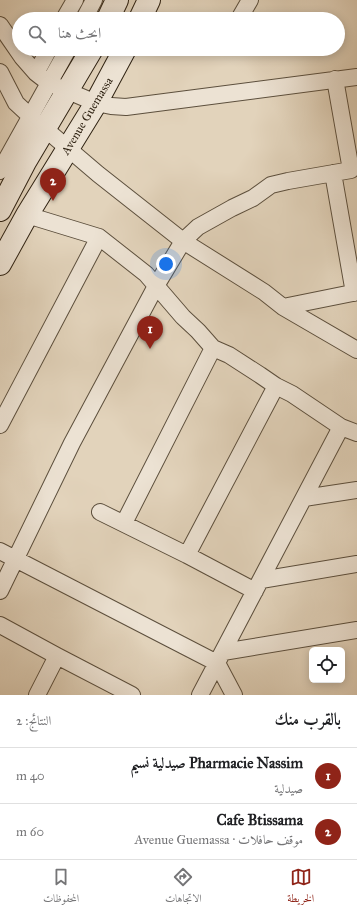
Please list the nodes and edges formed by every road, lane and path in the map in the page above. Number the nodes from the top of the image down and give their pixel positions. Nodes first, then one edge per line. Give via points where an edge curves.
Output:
1 (75, 0) edge
2 (94, 0) edge
3 (117, 0) edge
4 (149, 0) edge
5 (250, 0) edge
6 (68, 12) edge
7 (88, 12) edge
8 (111, 12) edge
9 (143, 12) edge
10 (243, 12) edge
11 (0, 25) edge
12 (12, 42) edge
13 (21, 56) edge
14 (45, 56) edge
15 (66, 56) edge
16 (86, 56) edge
17 (121, 56) edge
18 (0, 72) edge
19 (36, 73) junction
20 (357, 77) edge
21 (335, 79) junction
22 (58, 87) junction
23 (96, 102) junction
24 (38, 123) junction
25 (68, 148) junction
26 (354, 169) edge
27 (0, 171) edge
28 (333, 173) junction
29 (0, 210) edge
30 (27, 215) junction
31 (99, 237) junction
32 (183, 241) junction
33 (0, 264) edge
34 (156, 286) junction
35 (355, 292) edge
36 (283, 307) junction
37 (213, 348) junction
38 (357, 350) edge
39 (276, 386) junction
40 (0, 425) edge
41 (341, 427) junction
42 (357, 433) edge
43 (357, 490) edge
44 (304, 498) junction
45 (100, 512) dead end
46 (124, 523) junction
47 (0, 551) edge
48 (187, 555) junction
49 (15, 559) junction
50 (357, 564) edge
51 (258, 585) junction
52 (0, 591) edge
53 (0, 625) edge
54 (357, 630) edge
55 (57, 656) junction
56 (220, 658) junction
57 (124, 693) edge
58 (37, 695) edge
59 (200, 695) edge
60 (234, 695) edge

1 - 6 street
2 - 7 street
3 - 8 main road
4 - 9 main road
5 - 10 street
11 - 12 street
13 - 19 street
14 - 19 street
15 - 22 street
16 - 22 main road
17 - 23 main road, Avenue Guemassa
18 - 24 street via 16,102
19 - 22 street
20 - 21 street
21 - 23 street via 126,107
21 - 26 street
22 - 23 street
22 - 24 main road
23 - 25 main road, Avenue Guemassa
24 - 25 street
24 - 27 street
24 - 29 main road via 25,162
25 - 30 main road, Avenue Guemassa
25 - 32 street
26 - 28 street
28 - 32 street via 271,185 253,198 198,227
28 - 35 street
30 - 31 street
30 - 33 main road, Avenue Guemassa
31 - 34 street via 146,274
31 - 40 street
32 - 34 street
32 - 36 street via 264,292
34 - 37 street
34 - 49 street via 72,443
35 - 36 street
36 - 38 street
37 - 39 street via 229,355
37 - 46 street
39 - 41 street
39 - 48 street
41 - 42 street
41 - 44 street
43 - 44 street
44 - 51 street
45 - 46 street
46 - 48 street
47 - 49 street
48 - 51 street
49 - 52 street
49 - 56 street
50 - 51 street
51 - 56 street
53 - 55 street
54 - 56 street
55 - 57 street
55 - 58 street
56 - 59 street
56 - 60 street

